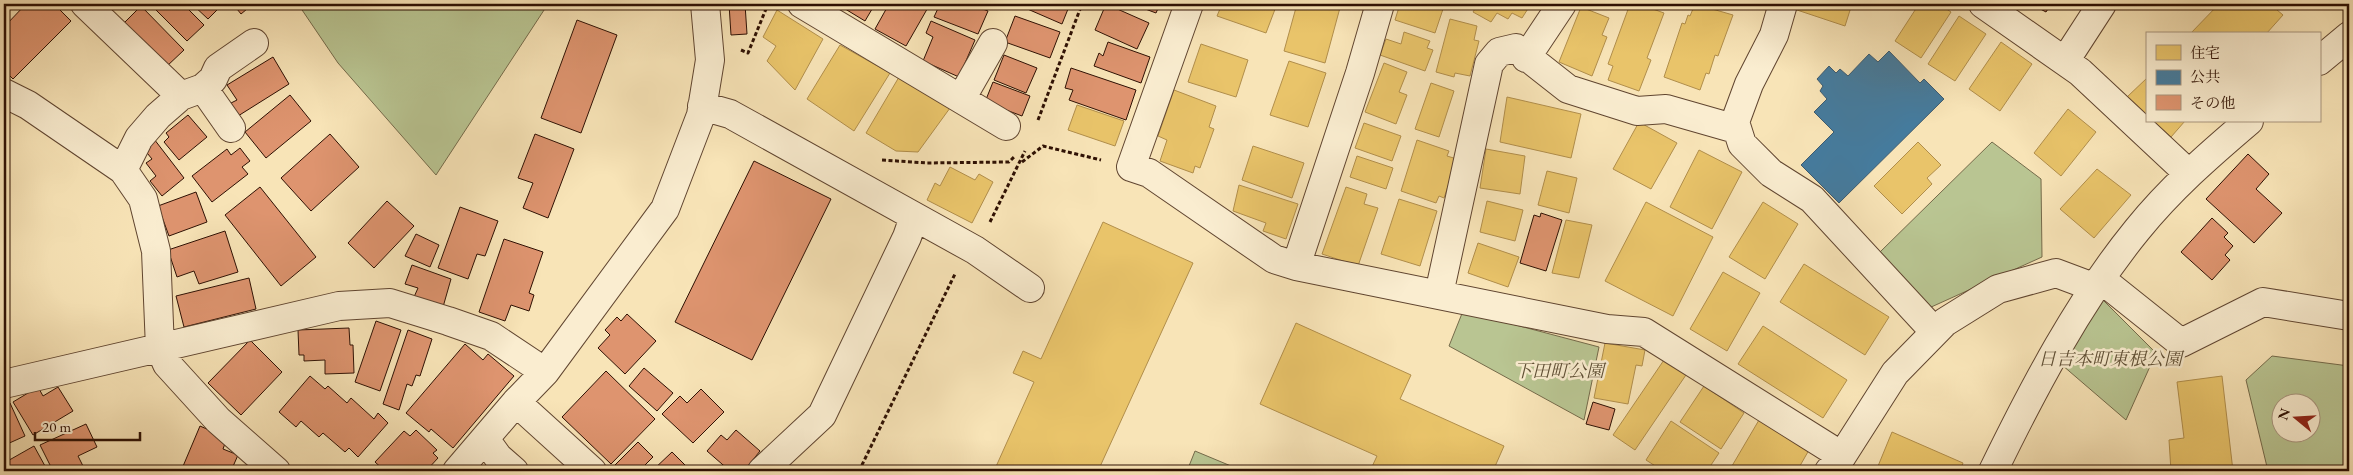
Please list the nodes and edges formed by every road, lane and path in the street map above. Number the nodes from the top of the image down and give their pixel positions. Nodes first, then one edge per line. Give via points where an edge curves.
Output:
1 (85, 4) edge
2 (705, 4) edge
3 (768, 4) edge
4 (802, 4) edge
5 (1189, 4) edge
6 (1380, 4) edge
7 (1562, 4) edge
8 (1783, 4) edge
9 (1983, 4) edge
10 (2102, 4) edge
11 (707, 33) junction
12 (2349, 36) edge
13 (254, 43) dead end
14 (993, 43) dead end
15 (1526, 58) junction
16 (2320, 60) edge
17 (2065, 61) junction
18 (192, 92) junction
19 (4, 93) edge
20 (961, 99) junction
21 (702, 106) junction
22 (2248, 122) edge
23 (1006, 126) dead end
24 (231, 128) dead end
25 (1736, 129) junction
26 (1023, 148) dead end
27 (875, 159) dead end
28 (1020, 163) dead end
29 (1131, 167) junction
30 (122, 170) junction
31 (2188, 173) junction
32 (914, 217) junction
33 (1296, 266) junction
34 (2099, 284) junction
35 (1030, 288) dead end
36 (1439, 294) junction
37 (2349, 316) edge
38 (1934, 331) junction
39 (160, 348) junction
40 (545, 372) junction
41 (4, 384) edge
42 (516, 402) junction
43 (484, 439) junction
44 (1835, 464) edge
45 (276, 471) edge
46 (457, 471) edge
47 (514, 471) edge
48 (592, 471) edge
49 (762, 471) edge
50 (1993, 471) edge

1 - 18 street
2 - 11 street
3 - 11 path via 748,53
4 - 20 street
5 - 29 street
6 - 33 street
7 - 15 street
8 - 25 street via 1774,35 1746,91 1735,122
9 - 17 street
10 - 17 street
11 - 21 street via 710,60
12 - 16 street
13 - 18 street via 218,68 214,79
14 - 20 street
15 - 25 street via 1568,89 1637,111 1666,108
15 - 36 street via 1516,48 1499,52 1489,64
17 - 31 street
18 - 24 street
18 - 30 street via 158,116 139,138
19 - 30 street via 28,105
20 - 23 street
21 - 32 street via 730,114
21 - 40 street via 665,209
22 - 31 street
25 - 38 street via 1742,144 1771,173 1812,199
26 - 27 path via 1009,162 927,163
28 - 29 path via 1043,146
29 - 33 street via 1149,173 1274,259
30 - 39 street via 143,199 156,251
31 - 34 street via 2137,230
32 - 35 street via 975,250
32 - 49 street via 822,415
33 - 36 street
34 - 37 street via 2181,343 2263,302
34 - 38 street via 2056,272 1998,289
34 - 50 street via 2036,385
36 - 44 street via 1607,329 1644,332
38 - 44 street via 1894,373
39 - 40 street via 339,306 390,303 491,336
39 - 41 street
39 - 45 street via 167,364 218,420
40 - 42 street
42 - 43 street
42 - 48 street
43 - 46 street
43 - 47 street

